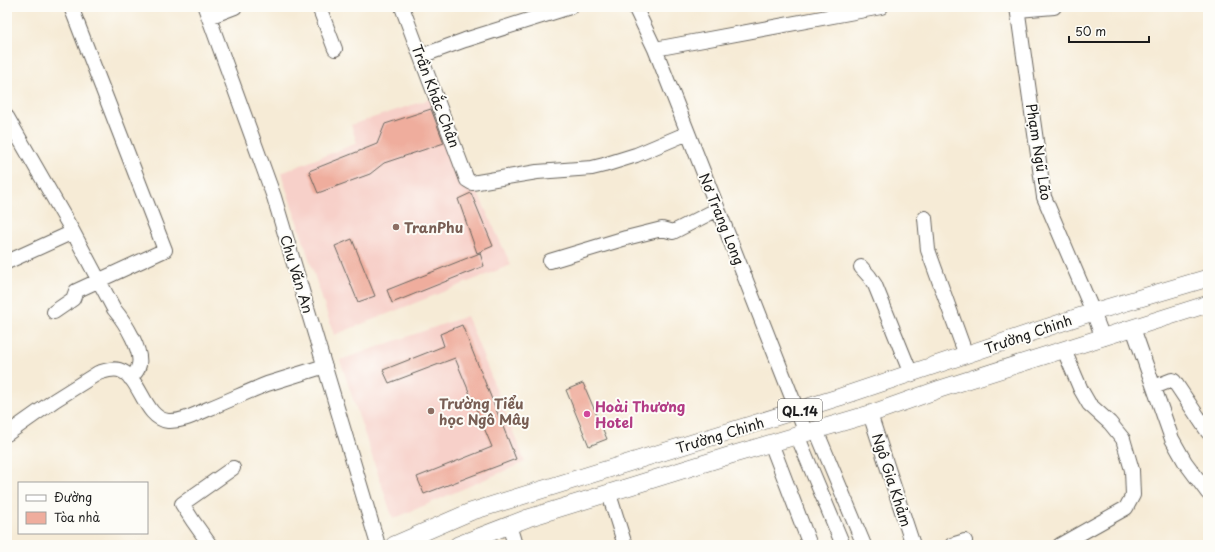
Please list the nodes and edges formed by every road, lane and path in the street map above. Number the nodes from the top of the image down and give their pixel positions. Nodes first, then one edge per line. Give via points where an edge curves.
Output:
1 (71, 7) edge
2 (235, 7) edge
3 (319, 7) edge
4 (402, 7) edge
5 (570, 7) edge
6 (635, 7) edge
7 (881, 7) edge
8 (1054, 7) edge
9 (1018, 9) edge
10 (207, 12) edge
11 (336, 49) dead end
12 (655, 49) junction
13 (421, 56) junction
14 (7, 117) edge
15 (688, 134) junction
16 (718, 209) junction
17 (925, 218) dead end
18 (73, 232) junction
19 (550, 261) dead end
20 (7, 262) edge
21 (861, 267) dead end
22 (1208, 278) edge
23 (99, 279) junction
24 (1208, 304) edge
25 (54, 312) dead end
26 (1093, 312) junction
27 (1133, 328) junction
28 (1103, 338) junction
29 (1064, 350) junction
30 (966, 355) junction
31 (325, 366) junction
32 (911, 374) junction
33 (130, 378) junction
34 (1154, 387) junction
35 (798, 411) junction
36 (870, 414) junction
37 (1208, 432) edge
38 (806, 433) junction
39 (7, 434) edge
40 (771, 443) junction
41 (233, 468) dead end
42 (1208, 493) edge
43 (608, 494) junction
44 (509, 525) junction
45 (210, 545) edge
46 (378, 545) edge
47 (394, 545) edge
48 (458, 545) edge
49 (515, 545) edge
50 (625, 545) edge
51 (810, 545) edge
52 (843, 545) edge
53 (864, 545) edge
54 (914, 545) edge
55 (1060, 545) edge

1 - 23 street via 165,250
2 - 10 street
3 - 11 street
4 - 13 street, Trần Khắc Chân
5 - 13 street
6 - 12 street, Nơ Trang Long
7 - 12 street
8 - 9 street
9 - 26 street, Phạm Ngũ Lão via 1044,197
10 - 31 street, Chu Văn An via 274,197
12 - 15 street, Nơ Trang Long
13 - 15 street, Trần Khắc Chân via 468,180 472,183 537,172 592,168 636,155
14 - 18 street
15 - 16 street, Nơ Trang Long
16 - 19 street via 673,232 662,229
16 - 35 street, Nơ Trang Long
17 - 30 street via 928,250
18 - 20 street
18 - 23 street
21 - 32 street via 875,285
22 - 26 main road, Trường Chinh / QL.14
23 - 25 street via 76,291 73,299
23 - 33 street via 138,350 138,369
24 - 27 main road, Trường Chinh / QL.14
26 - 28 street, Phạm Ngũ Lão
26 - 30 main road, Trường Chinh / QL.14
27 - 28 main road, Trường Chinh / QL.14
27 - 34 street
28 - 29 main road, Trường Chinh / QL.14
29 - 36 main road, Trường Chinh / QL.14
29 - 55 street via 1089,404 1110,423 1122,439 1132,470 1133,495 1126,508
30 - 32 main road, Trường Chinh / QL.14
31 - 33 street via 267,385 190,417 173,421 156,416
31 - 46 street, Chu Văn An
32 - 35 main road, Trường Chinh / QL.14
33 - 39 street via 119,370 98,373
34 - 37 street via 1168,380 1174,381
34 - 42 street via 1178,451
35 - 38 street, Nơ Trang Long
35 - 47 main road, Trường Chinh / QL.14 via 470,512
36 - 38 main road, Trường Chinh / QL.14
36 - 54 street, Ngô Gia Khảm
38 - 40 main road, Trường Chinh / QL.14
38 - 52 street
38 - 53 street
40 - 43 main road, Trường Chinh / QL.14
40 - 51 street
41 - 45 street via 182,504
43 - 44 main road, Trường Chinh / QL.14
43 - 50 street
44 - 48 main road, Trường Chinh / QL.14
44 - 49 street

